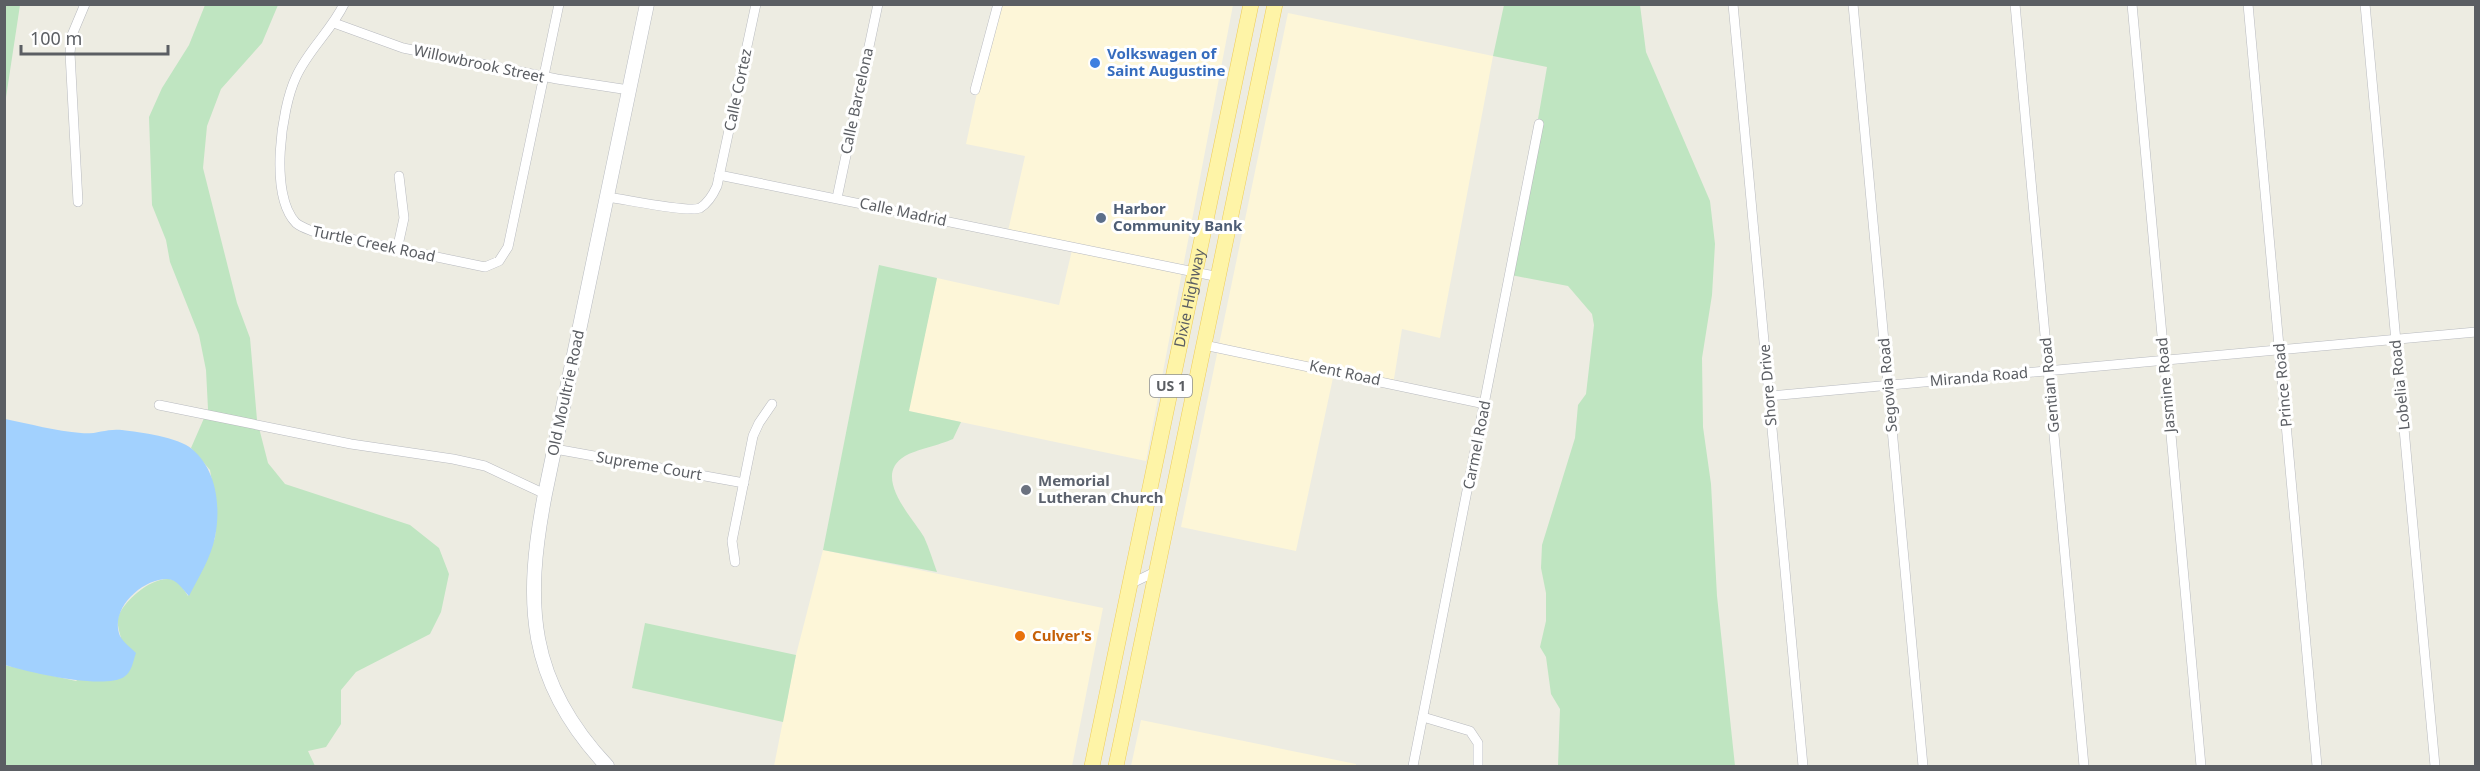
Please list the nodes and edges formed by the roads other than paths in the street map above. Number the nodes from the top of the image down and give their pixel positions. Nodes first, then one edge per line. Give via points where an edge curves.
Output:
1 (85, 4) edge
2 (344, 4) edge
3 (559, 4) edge
4 (647, 4) edge
5 (756, 4) edge
6 (878, 4) edge
7 (998, 4) edge
8 (1251, 4) edge
9 (1275, 4) edge
10 (1733, 4) edge
11 (1853, 4) edge
12 (2015, 4) edge
13 (2132, 4) edge
14 (2248, 4) edge
15 (2365, 4) edge
16 (334, 23) junction
17 (544, 77) junction
18 (629, 90) junction
19 (975, 90) dead end
20 (1539, 124) dead end
21 (719, 175) junction
22 (399, 176) dead end
23 (607, 196) junction
24 (837, 198) junction
25 (78, 202) dead end
26 (397, 250) junction
27 (1195, 272) junction
28 (1219, 277) junction
29 (2475, 332) edge
30 (2395, 339) junction
31 (1204, 345) junction
32 (2280, 350) junction
33 (2164, 361) junction
34 (2048, 371) junction
35 (1888, 386) junction
36 (1769, 396) junction
37 (772, 404) dead end
38 (1485, 404) junction
39 (159, 405) dead end
40 (555, 449) junction
41 (744, 483) junction
42 (545, 494) junction
43 (735, 562) dead end
44 (1157, 571) junction
45 (1130, 584) junction
46 (1423, 717) junction
47 (607, 766) edge
48 (1092, 766) edge
49 (1116, 766) edge
50 (1413, 766) edge
51 (1478, 766) edge
52 (1803, 766) edge
53 (1923, 766) edge
54 (2084, 766) edge
55 (2201, 766) edge
56 (2317, 766) edge
57 (2434, 766) edge

1 - 25 street via 72,35 70,53
2 - 16 street, Turtle Creek Road
3 - 17 street
4 - 18 main road, Old Moultrie Road
5 - 21 street, Calle Cortez
6 - 24 street, Calle Barcelona
7 - 19 street
8 - 27 main road, Dixie Highway / US 1
9 - 28 main road, US 1
10 - 36 street, Shore Drive
11 - 35 street, Segovia Road
12 - 34 street, Gentian Road
13 - 33 street, Jasmine Road
14 - 32 street, Prince Road
15 - 30 street, Lobelia Road
16 - 17 street, Willowbrook Street via 403,48
16 - 26 street, Turtle Creek Road via 306,60 289,94 279,170 285,200 292,217 302,227
17 - 18 street, Willowbrook Street
17 - 26 street, Turtle Creek Road via 513,231 504,255 491,265 478,266
18 - 23 main road, Old Moultrie Road
20 - 38 street, Carmel Road
21 - 23 street via 713,194 695,209
21 - 24 street, Calle Madrid
22 - 26 street via 404,218
23 - 40 main road, Old Moultrie Road
24 - 27 street, Calle Madrid
27 - 28 street, Calle Madrid
27 - 45 main road, Dixie Highway / US 1
28 - 31 main road, US 1
29 - 30 street, Miranda Road
30 - 32 street, Miranda Road
30 - 57 street, Lobelia Road
31 - 38 street, Kent Road
31 - 44 main road, US 1
32 - 33 street, Miranda Road
32 - 56 street, Prince Road
33 - 34 street, Miranda Road
33 - 55 street, Jasmine Road
34 - 35 street, Miranda Road
34 - 54 street, Gentian Road
35 - 36 street, Miranda Road
35 - 53 street, Segovia Road
36 - 52 street, Shore Drive
37 - 41 street via 753,436
38 - 46 street, Carmel Road
39 - 42 street via 351,444 485,466
40 - 41 street, Supreme Court
40 - 42 main road, Old Moultrie Road
41 - 43 street via 732,541
42 - 47 main road, Old Moultrie Road via 533,569 537,638 547,672 567,715
44 - 45 street
44 - 49 main road, US 1
45 - 48 main road, Dixie Highway / US 1
46 - 50 street, Carmel Road
46 - 51 street via 1470,731 1478,743

